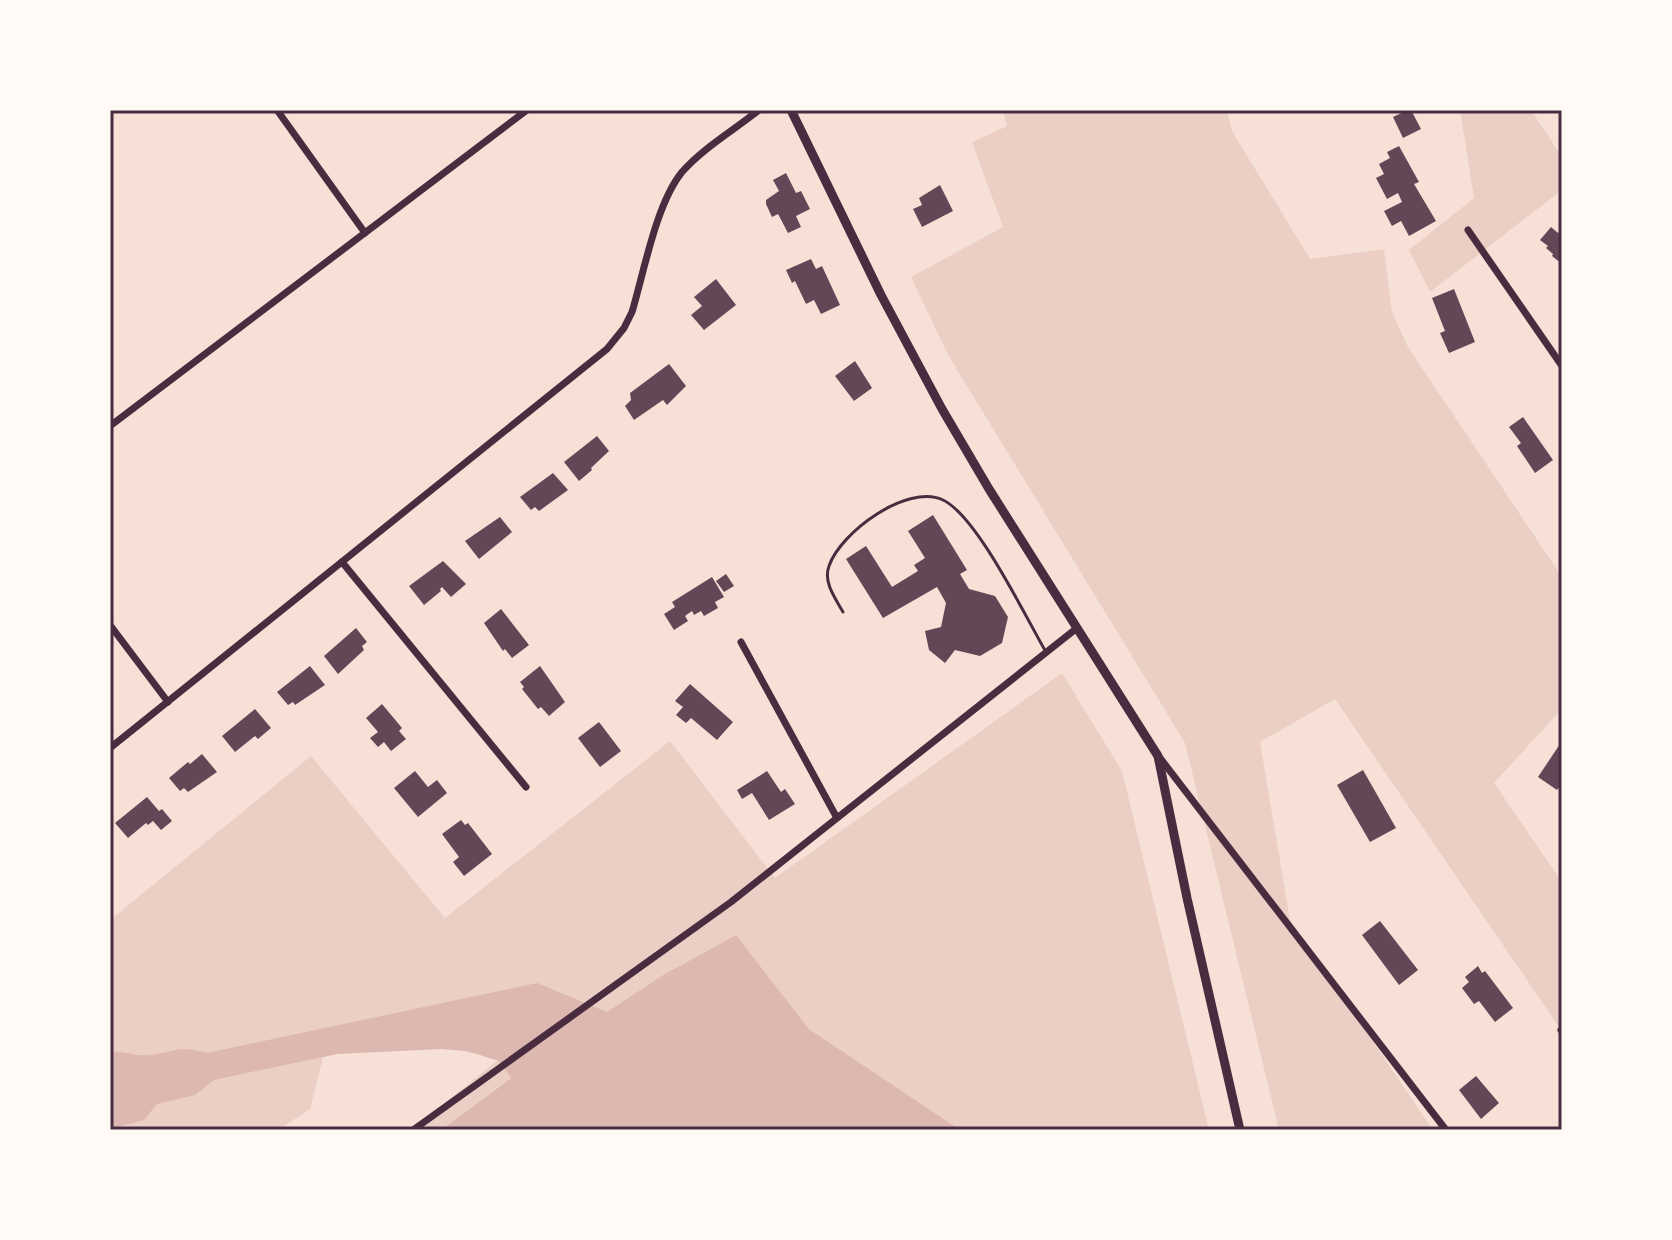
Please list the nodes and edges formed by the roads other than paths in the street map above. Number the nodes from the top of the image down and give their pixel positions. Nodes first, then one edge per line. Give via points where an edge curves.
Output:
1 (277, 110) edge
2 (527, 110) edge
3 (759, 110) edge
4 (791, 110) edge
5 (1468, 230) dead end
6 (365, 233) junction
7 (1562, 366) edge
8 (110, 426) edge
9 (342, 562) junction
10 (843, 612) dead end
11 (110, 625) edge
12 (1077, 628) junction
13 (741, 642) dead end
14 (1046, 652) junction
15 (168, 702) junction
16 (110, 748) edge
17 (1158, 756) junction
18 (526, 787) dead end
19 (837, 818) junction
20 (413, 1130) edge
21 (1240, 1130) edge
22 (1446, 1130) edge

1 - 6 street
2 - 6 street
3 - 9 street via 680,175 661,211 632,312 613,343
4 - 12 street via 937,399
5 - 7 street
6 - 8 street
9 - 15 street
9 - 18 street
10 - 14 lane via 828,586 828,567 841,545 889,506 910,497 940,498 971,523
11 - 15 street
12 - 14 street
12 - 17 street
13 - 19 street
14 - 19 street
15 - 16 street
17 - 21 street
17 - 22 street
19 - 20 street via 731,902

